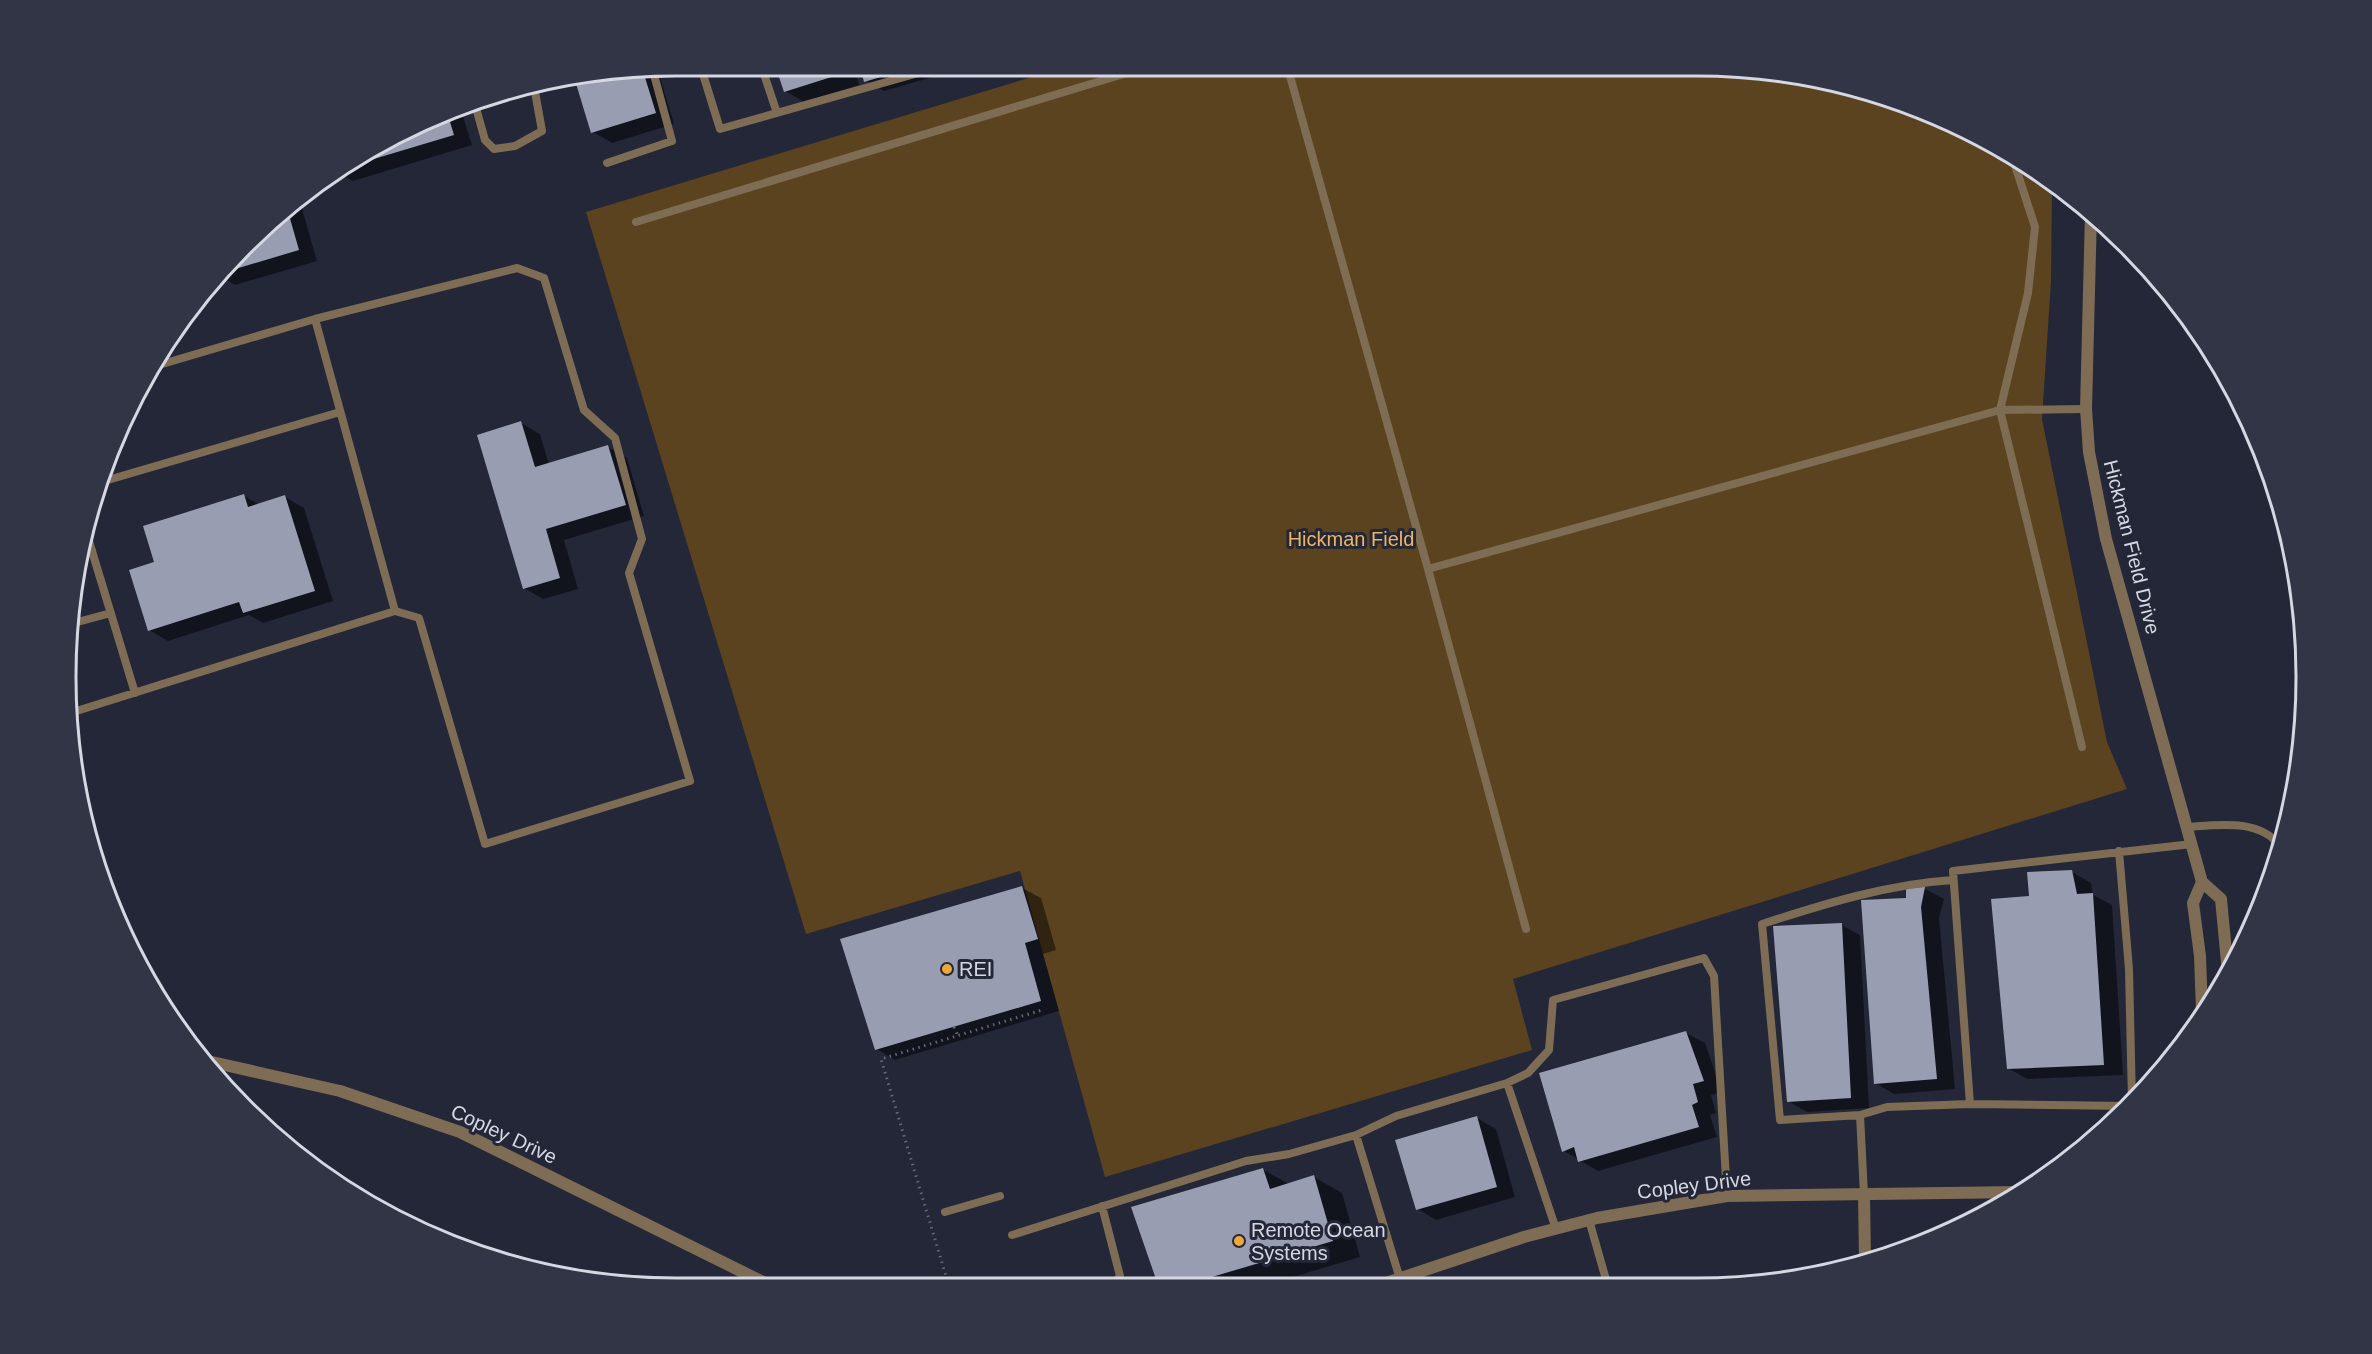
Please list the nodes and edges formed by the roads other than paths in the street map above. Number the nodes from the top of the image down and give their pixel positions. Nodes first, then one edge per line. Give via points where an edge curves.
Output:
1 (704, 76) edge
2 (765, 76) edge
3 (907, 76) edge
4 (1117, 76) edge
5 (1290, 76) edge
6 (655, 77) edge
7 (535, 94) edge
8 (477, 111) edge
9 (777, 113) junction
10 (607, 163) dead end
11 (2017, 170) edge
12 (636, 222) dead end
13 (2091, 226) edge
14 (315, 319) junction
15 (166, 363) edge
16 (2086, 409) junction
17 (2001, 410) junction
18 (340, 412) junction
19 (110, 479) edge
20 (91, 547) edge
21 (92, 550) joint
22 (1428, 569) junction
23 (395, 611) junction
24 (111, 613) junction
25 (80, 621) edge
26 (135, 693) junction
27 (78, 711) edge
28 (2082, 747) dead end
29 (2187, 827) junction
30 (2273, 839) edge
31 (2192, 844) junction
32 (2119, 851) junction
33 (1953, 880) junction
34 (2202, 882) junction
35 (1526, 929) dead end
36 (2226, 957) edge
37 (2202, 999) edge
38 (218, 1063) edge
39 (1507, 1083) junction
40 (2132, 1089) edge
41 (1970, 1104) junction
42 (2116, 1106) edge
43 (1860, 1115) junction
44 (1356, 1136) junction
45 (2003, 1192) edge
46 (1864, 1194) junction
47 (1000, 1196) dead end
48 (1727, 1196) junction
49 (1102, 1206) junction
50 (945, 1212) dead end
51 (1589, 1220) junction
52 (1556, 1229) junction
53 (1012, 1235) dead end
54 (1865, 1253) edge
55 (755, 1278) edge
56 (1118, 1278) edge
57 (1400, 1278) edge
58 (1419, 1278) edge
59 (1606, 1278) edge

1 - 9 lane via 720,129
2 - 9 lane
3 - 9 lane
4 - 12 lane
5 - 22 lane
6 - 10 lane via 672,141
7 - 8 lane via 542,131 515,146 494,149 485,140
11 - 17 lane via 2035,227 2028,293
13 - 16 street, Hickman Field Drive
14 - 15 lane
14 - 18 lane
14 - 23 lane via 517,268 544,279 584,410 615,438 642,539 629,573 690,781 485,844 419,618
16 - 17 lane
16 - 29 street, Hickman Field Drive via 2106,540
17 - 22 lane
17 - 28 lane
18 - 19 lane
18 - 23 lane
20 - 21 lane
21 - 24 lane
22 - 35 lane
23 - 26 lane
24 - 25 lane
24 - 26 lane
26 - 27 lane
29 - 30 lane via 2253,828
29 - 31 street, Hickman Field Drive
31 - 32 lane
31 - 34 street, Hickman Field Drive
32 - 33 lane via 1953,871
32 - 40 lane via 2129,969
33 - 41 lane
33 - 43 lane via 1836,900 1762,924 1780,1120
34 - 36 street, Hickman Field Drive via 2221,899
34 - 37 street via 2193,903
38 - 55 street, Copley Drive via 340,1091 460,1132
39 - 44 lane via 1396,1116
39 - 48 lane via 1528,1073 1550,1050 1553,1000 1704,957 1714,975
39 - 52 lane
41 - 42 lane
41 - 43 lane via 1887,1107
43 - 46 lane
44 - 49 lane via 1289,1155 1246,1161
44 - 57 lane
45 - 46 street, Copley Drive
46 - 48 street, Copley Drive
46 - 54 street
47 - 50 lane
48 - 51 street, Copley Drive
49 - 53 lane
49 - 56 lane
51 - 52 street, Copley Drive
51 - 59 lane
52 - 58 street, Copley Drive via 1524,1237

